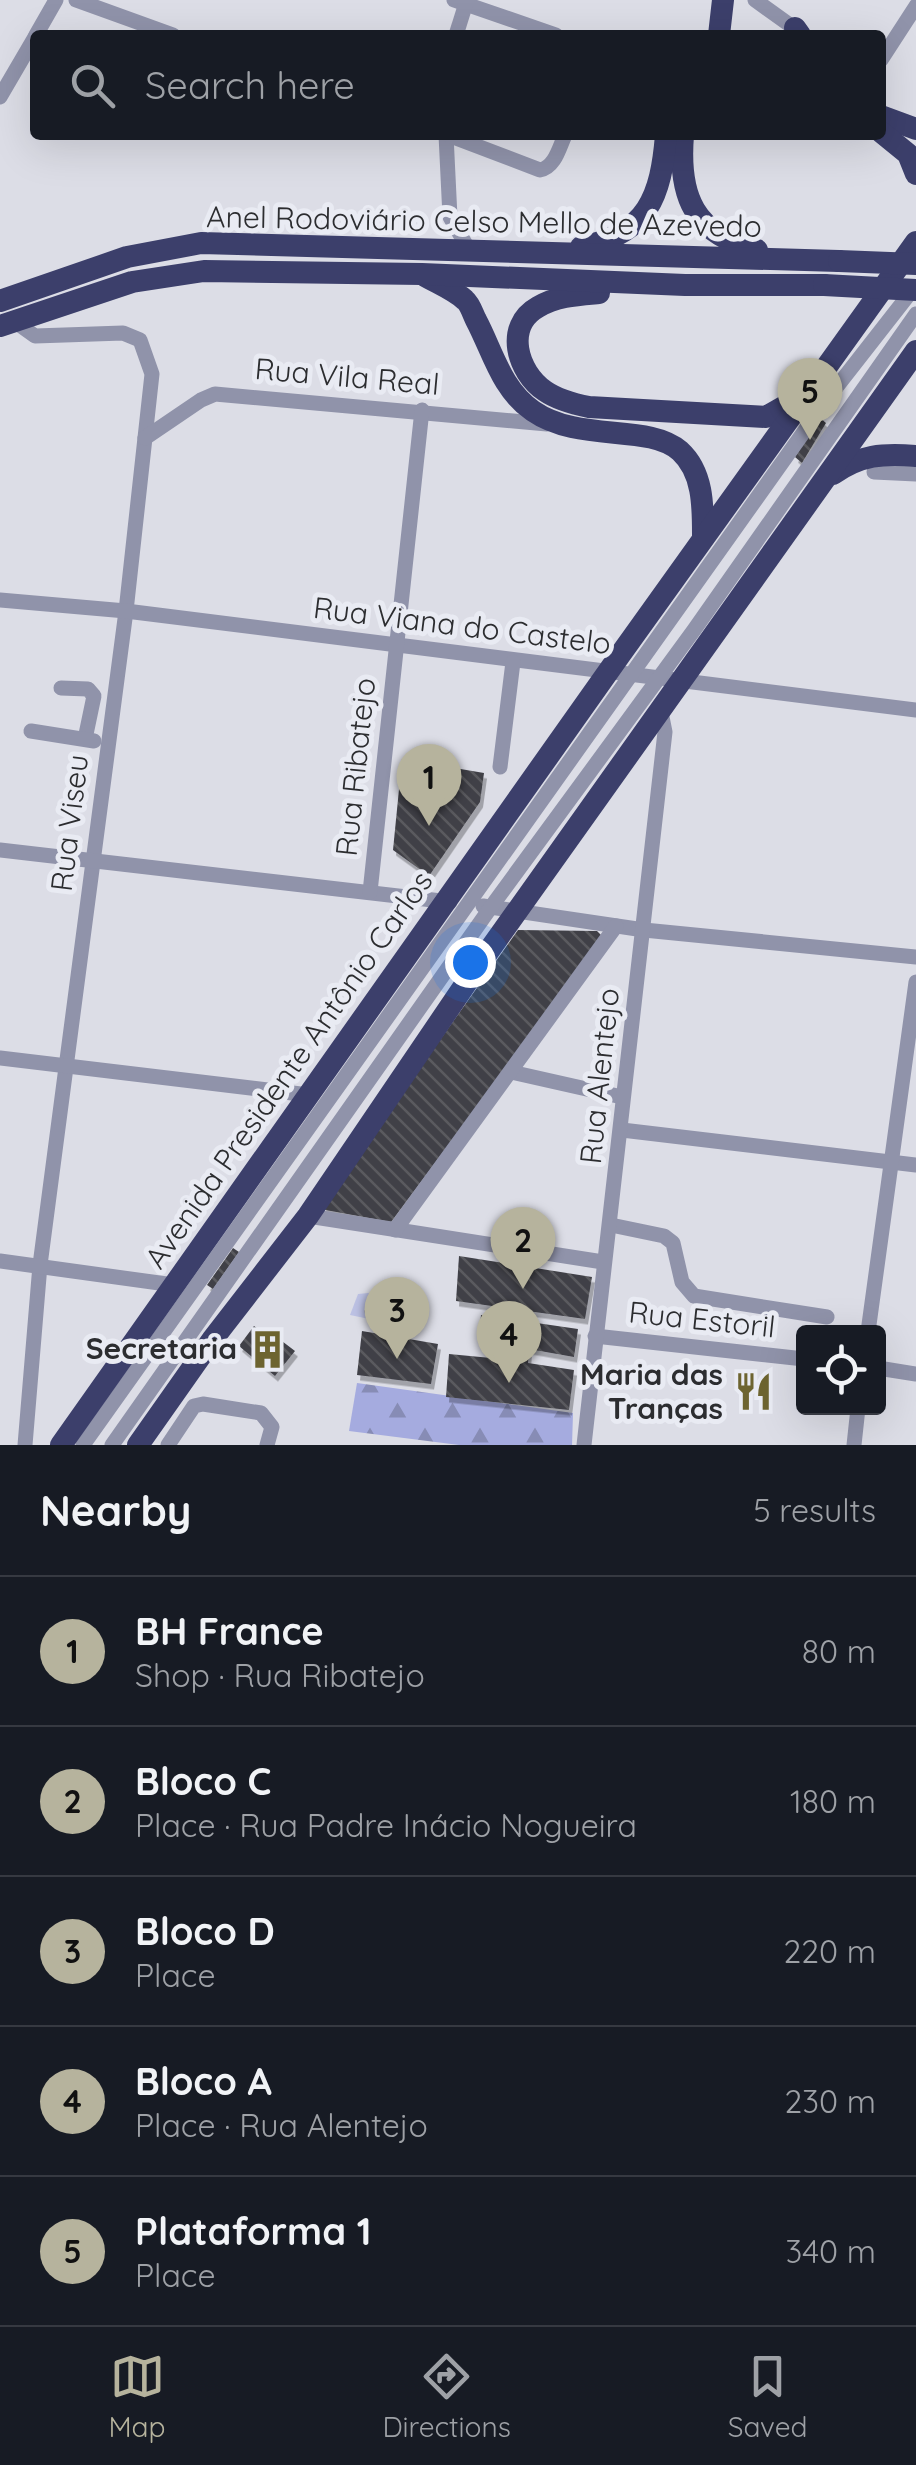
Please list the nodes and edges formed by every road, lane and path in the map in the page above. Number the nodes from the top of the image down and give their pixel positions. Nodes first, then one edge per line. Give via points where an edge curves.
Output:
1 (56, 0) edge
2 (76, 0) edge
3 (723, 0) edge
4 (755, 0) edge
5 (462, 1) edge
6 (916, 6) edge
7 (39, 30) edge
8 (159, 30) edge
9 (457, 30) edge
10 (542, 30) edge
11 (720, 30) edge
12 (796, 30) edge
13 (30, 47) edge
14 (886, 52) edge
15 (0, 64) edge
16 (16, 72) junction
17 (0, 96) edge
18 (886, 118) edge
19 (916, 129) edge
20 (886, 136) edge
21 (447, 140) edge
22 (460, 140) edge
23 (563, 140) edge
24 (665, 140) edge
25 (683, 140) edge
26 (916, 174) edge
27 (916, 242) edge
28 (468, 250) junction
29 (542, 253) junction
30 (795, 259) junction
31 (916, 264) edge
32 (422, 274) junction
33 (685, 284) junction
34 (916, 287) edge
35 (0, 301) edge
36 (916, 314) edge
37 (7, 324) edge
38 (916, 351) edge
39 (807, 394) junction
40 (422, 410) junction
41 (556, 424) junction
42 (145, 438) junction
43 (916, 456) edge
44 (874, 472) dead end
45 (916, 474) edge
46 (822, 482) junction
47 (704, 538) junction
48 (0, 600) edge
49 (126, 611) junction
50 (396, 648) junction
51 (512, 662) junction
52 (620, 673) junction
53 (670, 680) junction
54 (61, 688) dead end
55 (916, 710) edge
56 (661, 712) junction
57 (31, 730) dead end
58 (85, 739) junction
59 (108, 743) junction
60 (500, 767) dead end
61 (0, 850) edge
62 (93, 859) junction
63 (370, 892) junction
64 (457, 903) junction
65 (491, 907) junction
66 (517, 912) junction
67 (616, 926) junction
68 (644, 930) junction
69 (916, 958) edge
70 (473, 973) junction
71 (916, 982) edge
72 (403, 1034) junction
73 (0, 1058) edge
74 (68, 1067) junction
75 (511, 1072) junction
76 (622, 1097) junction
77 (315, 1102) junction
78 (350, 1108) junction
79 (371, 1123) junction
80 (622, 1130) junction
81 (894, 1162) junction
82 (916, 1165) edge
83 (308, 1216) junction
84 (611, 1226) junction
85 (395, 1230) junction
86 (0, 1260) edge
87 (603, 1262) junction
88 (40, 1265) junction
89 (208, 1266) junction
90 (174, 1285) junction
91 (827, 1317) dead end
92 (869, 1325) edge
93 (595, 1336) junction
94 (796, 1358) edge
95 (886, 1369) edge
96 (916, 1374) edge
97 (857, 1415) edge
98 (25, 1445) edge
99 (60, 1445) edge
100 (83, 1445) edge
101 (112, 1445) edge
102 (138, 1445) edge
103 (168, 1445) edge
104 (267, 1445) edge
105 (584, 1445) edge
106 (854, 1445) edge

1 - 7 street
2 - 8 street
3 - 11 highway
4 - 12 street
5 - 9 street
5 - 10 street
6 - 14 street
13 - 16 street
15 - 16 street
16 - 17 street
18 - 19 highway
20 - 26 highway via 908,154
21 - 28 street via 450,217
22 - 23 street via 540,170 548,168
24 - 29 highway via 656,197 632,225 608,240
25 - 30 highway via 687,196 709,229 729,243
27 - 39 highway, Avenida Presidente Antônio Carlos
28 - 29 highway, Anel Rodoviário Celso Mello de Azevedo
28 - 35 highway, Anel Rodoviário Celso Mello de Azevedo via 201,244 127,256
29 - 30 highway, Anel Rodoviário Celso Mello de Azevedo
30 - 31 highway, Anel Rodoviário Celso Mello de Azevedo, bridge
32 - 33 highway, Anel Rodoviário Celso Mello de Azevedo
32 - 37 highway, Anel Rodoviário Celso Mello de Azevedo via 204,271 132,282
32 - 41 highway via 466,301 504,382
33 - 34 highway, Anel Rodoviário Celso Mello de Azevedo, bridge
33 - 39 highway via 559,297 538,306 517,332 526,372 543,390 589,408 766,416
34 - 52 street
36 - 53 street
37 - 42 street, Rua Viseu via 35,336 123,333 140,340 152,374
38 - 46 highway
39 - 47 highway, Avenida Presidente Antônio Carlos
40 - 41 street, Rua Vila Real
40 - 42 street, Rua Vila Real via 215,394
40 - 50 street, Rua Ribatejo
41 - 47 highway via 655,438 678,450 693,468 702,498
42 - 49 street, Rua Viseu
43 - 46 highway via 874,454
44 - 45 street
46 - 53 highway
47 - 52 highway, Avenida Presidente Antônio Carlos
48 - 49 street, Rua Viana do Castelo
49 - 50 street, Rua Viana do Castelo
49 - 59 street, Rua Viseu
50 - 51 street, Rua Viana do Castelo
50 - 63 street, Rua Ribatejo
51 - 52 street, Rua Viana do Castelo
51 - 60 street
52 - 53 street, Rua Viana do Castelo
52 - 64 highway, Avenida Presidente Antônio Carlos
53 - 55 street, Rua Viana do Castelo
53 - 56 highway
53 - 65 street
54 - 58 street via 92,692
56 - 66 highway
56 - 68 street, Rua Alentejo via 665,732
57 - 58 street
58 - 59 street
59 - 62 street, Rua Viseu
61 - 62 street
62 - 63 street
62 - 74 street, Rua Viseu
63 - 64 street
64 - 65 street
64 - 77 street
64 - 77 highway, Avenida Presidente Antônio Carlos via 355,1030
65 - 66 street
65 - 72 street
66 - 67 street
66 - 70 highway
67 - 68 street
67 - 75 street
68 - 69 street
68 - 76 street, Rua Alentejo
70 - 72 street
70 - 79 highway
71 - 81 street
72 - 78 street
73 - 74 street
74 - 77 street
74 - 88 street, Rua Viseu
75 - 76 street
75 - 85 street
76 - 80 street, Rua Alentejo
77 - 89 street
77 - 90 highway, Avenida Presidente Antônio Carlos
78 - 79 street
78 - 101 street
79 - 83 highway
80 - 81 street
80 - 84 street, Rua Alentejo
81 - 82 street
81 - 92 street
83 - 85 street
83 - 102 highway
84 - 87 street, Rua Alentejo
84 - 91 street via 664,1236 694,1296
85 - 87 street
86 - 88 street
87 - 93 street, Rua Alentejo
88 - 90 street
88 - 98 street, Rua Viseu
89 - 90 street
89 - 100 street
90 - 99 highway, Avenida Presidente Antônio Carlos
93 - 94 street, Rua Estoril
93 - 105 street, Rua Alentejo
95 - 96 street
97 - 106 street
103 - 104 street via 194,1406 203,1404 261,1413 272,1427

